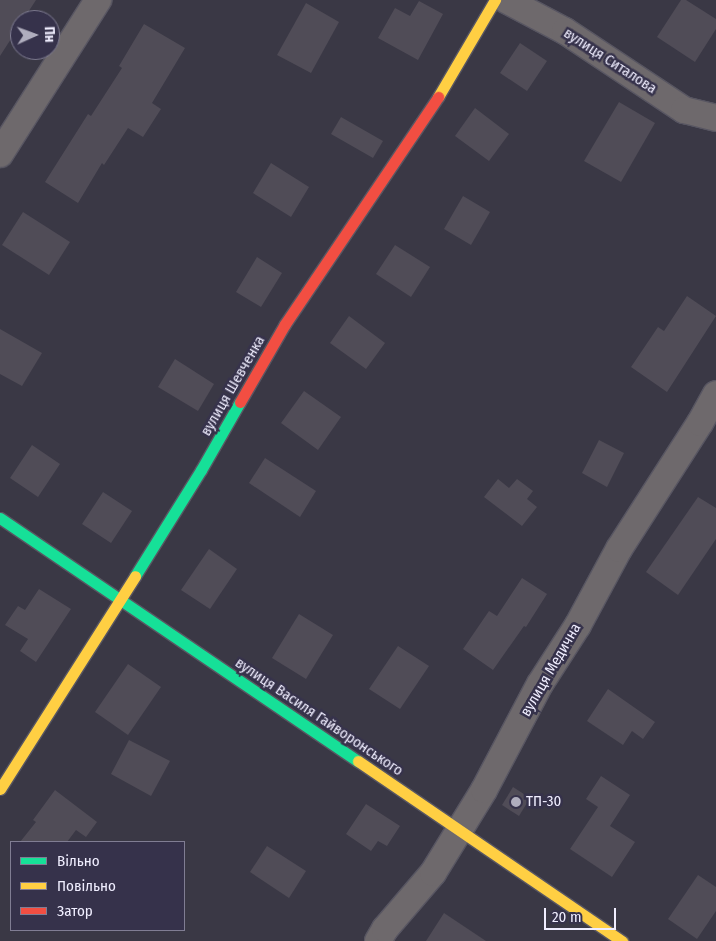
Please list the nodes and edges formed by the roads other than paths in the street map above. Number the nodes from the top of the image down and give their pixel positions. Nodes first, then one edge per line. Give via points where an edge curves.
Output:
1 (98, 0) edge
2 (495, 0) edge
3 (506, 0) edge
4 (716, 118) edge
5 (0, 154) edge
6 (716, 394) edge
7 (0, 518) edge
8 (121, 600) junction
9 (0, 788) edge
10 (458, 829) junction
11 (378, 941) edge
12 (622, 941) edge

1 - 5 street
2 - 8 street, вулиця Шевченка via 454,73 286,324
3 - 4 street, вулиця Ситалова via 565,31 684,110
6 - 10 street, вулиця Медична via 619,549 540,684 484,790
7 - 8 street, вулиця Василя Гайворонського
8 - 9 street, вулиця Шевченка
8 - 10 street, вулиця Василя Гайворонського
10 - 11 street, вулиця Медична via 433,873
10 - 12 street, вулиця Василя Гайворонського

